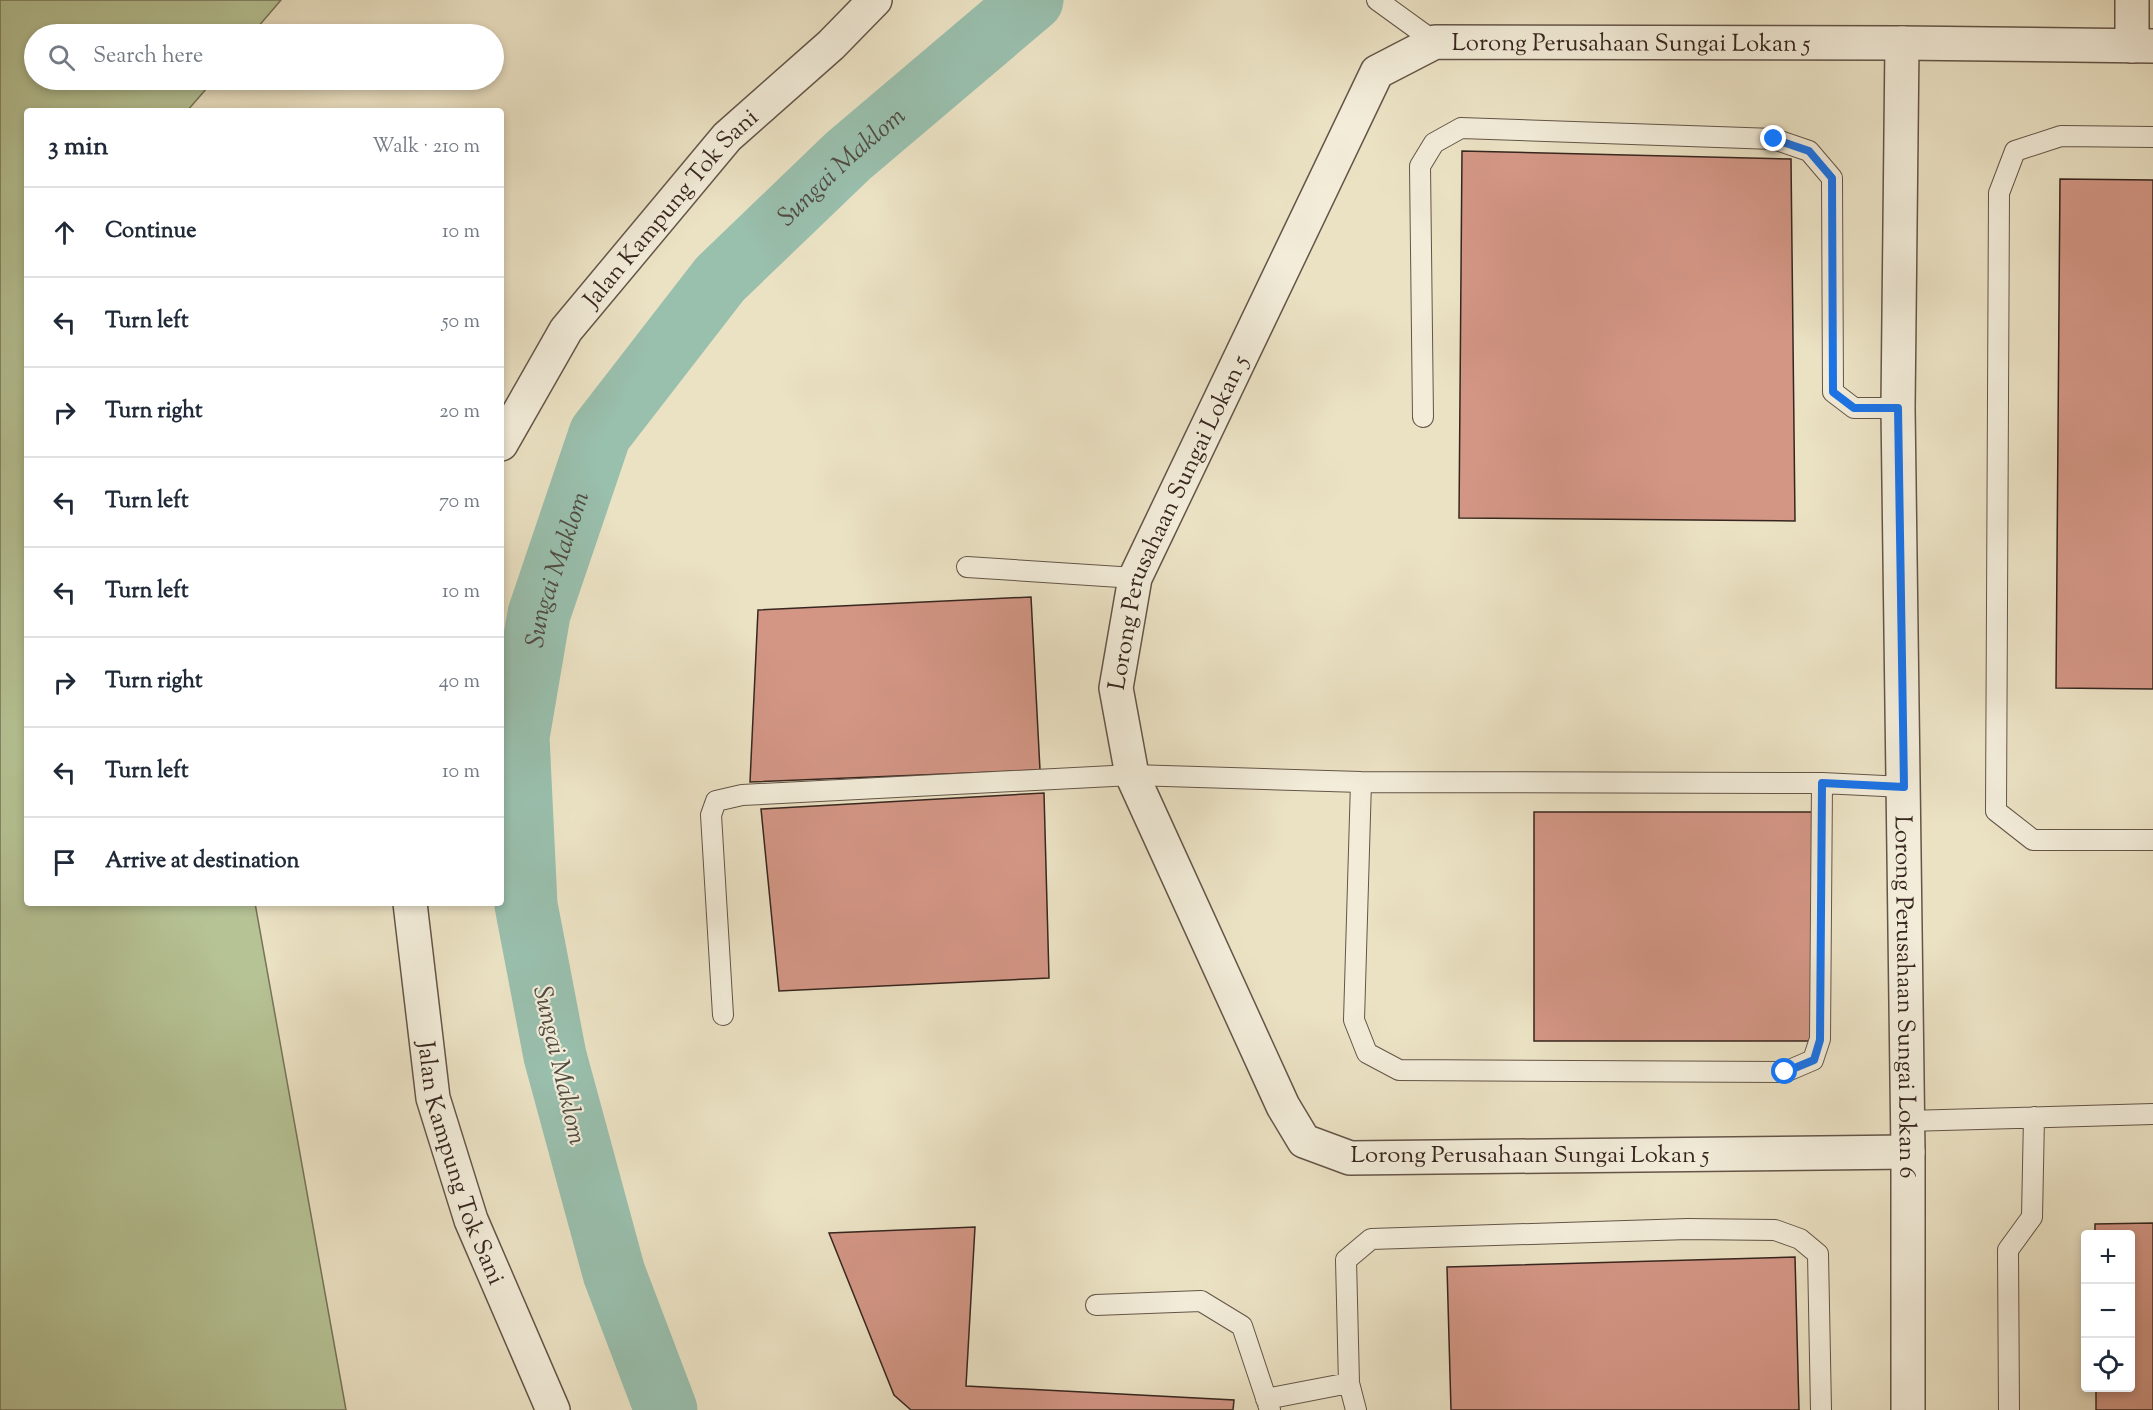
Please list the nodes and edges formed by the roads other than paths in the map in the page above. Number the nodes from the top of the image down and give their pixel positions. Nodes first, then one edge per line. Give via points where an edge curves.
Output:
1 (875, 0) edge
2 (1377, 0) edge
3 (2132, 0) edge
4 (1435, 42) junction
5 (1902, 43) junction
6 (2143, 46) edge
7 (2153, 137) edge
8 (1898, 408) junction
9 (1423, 417) dead end
10 (504, 439) edge
11 (967, 567) dead end
12 (1135, 578) junction
13 (1132, 775) junction
14 (1361, 782) junction
15 (1822, 783) junction
16 (1904, 787) junction
17 (2153, 840) edge
18 (410, 906) edge
19 (723, 1015) dead end
20 (2153, 1114) edge
21 (2034, 1117) junction
22 (1907, 1136) junction
23 (1096, 1305) dead end
24 (1349, 1383) junction
25 (1268, 1405) edge
26 (552, 1410) edge
27 (1356, 1410) edge
28 (1821, 1410) edge
29 (1908, 1410) edge
30 (2009, 1410) edge

1 - 10 street, Jalan Kampung Tok Sani via 831,45 727,137 566,330
2 - 4 lane
3 - 6 street
4 - 5 street, Lorong Perusahaan Sungai Lokan 5
4 - 12 street, Lorong Perusahaan Sungai Lokan 5 via 1377,72
5 - 6 street, Lorong Perusahaan Sungai Lokan 5
5 - 8 street, Lorong Perusahaan Sungai Lokan 6
7 - 17 lane via 2061,136 2015,151 1999,193 1996,811 2033,840
8 - 9 lane via 1854,408 1833,392 1832,178 1809,151 1774,139 1461,128 1434,143 1420,166
8 - 16 street, Lorong Perusahaan Sungai Lokan 6
11 - 12 lane
12 - 13 street, Lorong Perusahaan Sungai Lokan 5 via 1116,688
13 - 14 lane
13 - 19 lane via 742,795 716,801 711,815
13 - 22 street, Lorong Perusahaan Sungai Lokan 5 via 1283,1106 1304,1141 1350,1158
14 - 15 lane
14 - 15 lane via 1354,1020 1367,1053 1399,1070 1785,1072 1814,1060 1820,1040
15 - 16 lane
16 - 22 street, Lorong Perusahaan Sungai Lokan 6
18 - 26 street, Jalan Kampung Tok Sani via 433,1098 471,1220
20 - 21 lane
21 - 22 lane
21 - 30 lane via 2032,1217 2008,1250
22 - 29 street, Lorong Perusahaan Sungai Lokan 6
23 - 25 lane via 1201,1301 1242,1326
24 - 25 lane
24 - 27 lane
24 - 28 lane via 1346,1260 1371,1239 1775,1230 1800,1239 1818,1254

